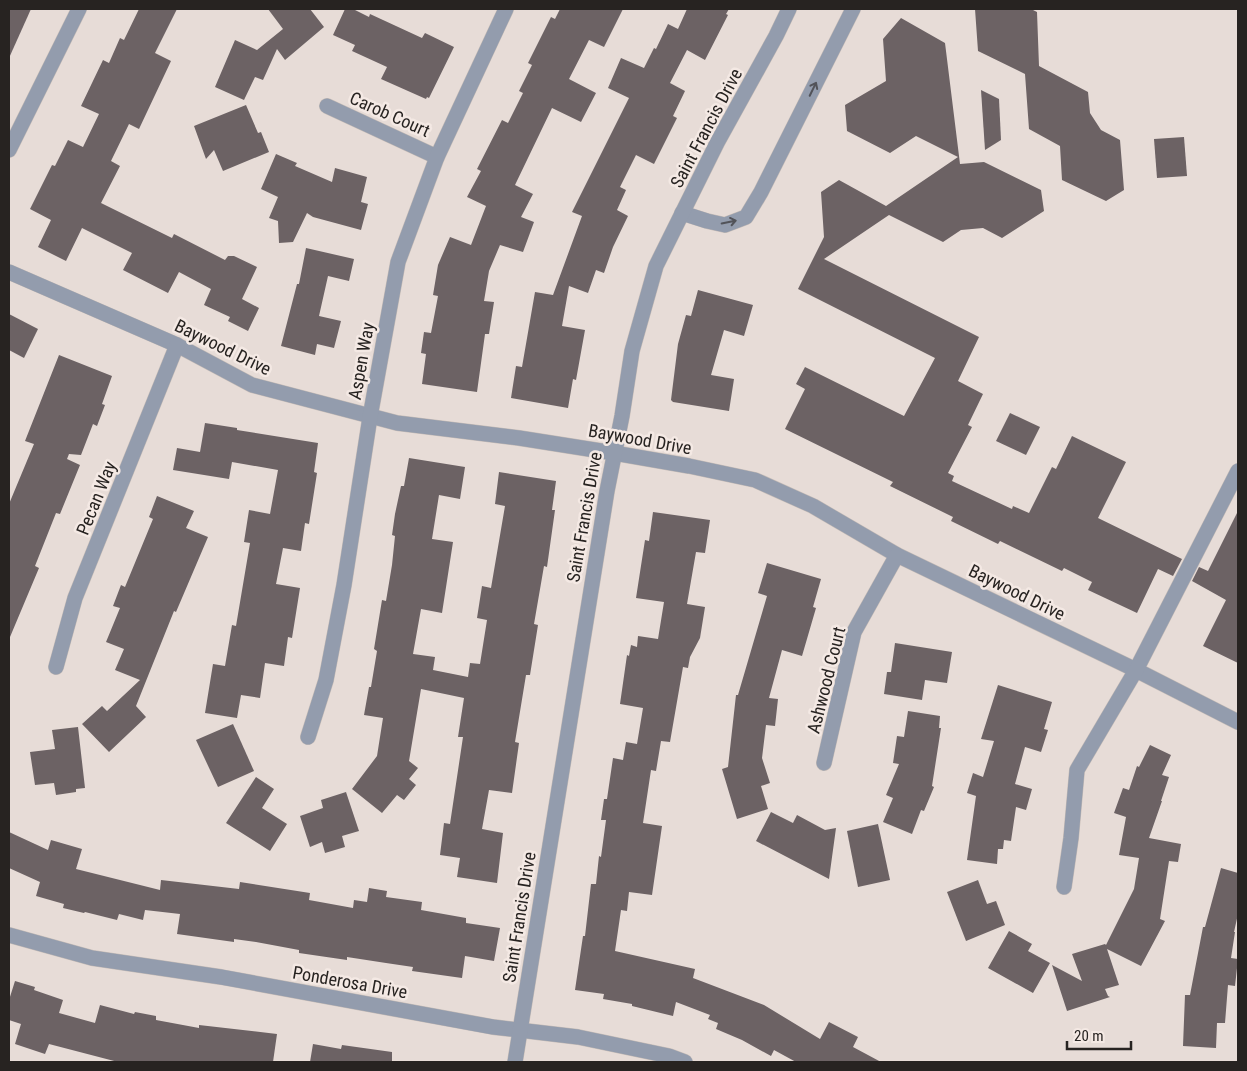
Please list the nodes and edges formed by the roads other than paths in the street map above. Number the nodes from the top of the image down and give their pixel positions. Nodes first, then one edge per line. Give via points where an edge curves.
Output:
1 (78, 9) edge
2 (506, 9) edge
3 (790, 9) edge
4 (853, 9) edge
5 (327, 106) dead end
6 (9, 150) edge
7 (438, 157) junction
8 (682, 213) junction
9 (9, 272) edge
10 (177, 345) junction
11 (370, 417) junction
12 (614, 453) junction
13 (1238, 471) edge
14 (897, 555) junction
15 (56, 667) dead end
16 (1136, 670) junction
17 (1238, 722) edge
18 (308, 737) dead end
19 (824, 763) dead end
20 (1064, 886) dead end
21 (9, 935) edge
22 (520, 1030) junction
23 (515, 1062) edge
24 (685, 1062) edge

1 - 6 street
2 - 7 street, Aspen Way
3 - 8 street, Saint Francis Drive
8 -> 4 street via 725,225 746,217
5 - 7 street, Carob Court
7 - 11 street, Aspen Way via 398,262
8 - 12 street, Saint Francis Drive via 656,266 632,351
9 - 10 street, Baywood Drive
10 - 11 street, Baywood Drive via 252,385
10 - 15 street, Pecan Way via 75,598
11 - 12 street, Baywood Drive
11 - 18 street, Aspen Way via 326,680
12 - 14 street, Baywood Drive via 755,480 813,506
12 - 22 street, Saint Francis Drive
13 - 16 street
14 - 16 street, Baywood Drive
14 - 19 street, Ashwood Court via 854,632
16 - 17 street, Baywood Drive
16 - 20 street via 1077,770
21 - 22 street, Ponderosa Drive via 92,958 221,977
22 - 23 street, Saint Francis Drive
22 - 24 street, Ponderosa Drive via 578,1037

